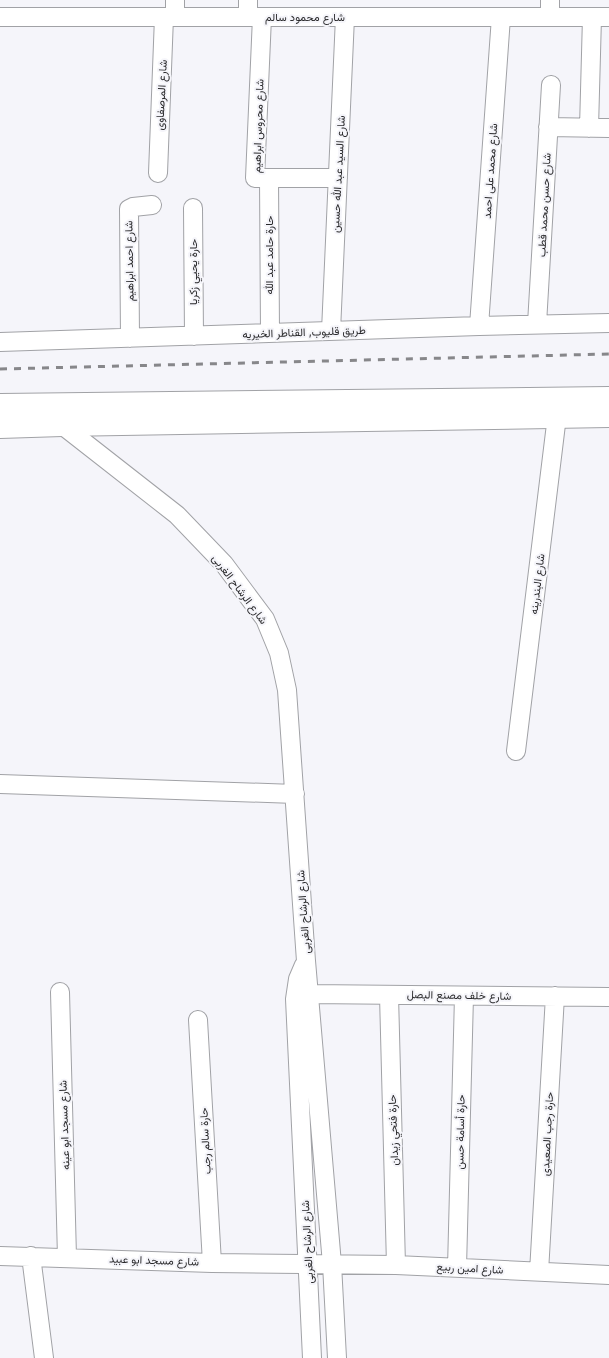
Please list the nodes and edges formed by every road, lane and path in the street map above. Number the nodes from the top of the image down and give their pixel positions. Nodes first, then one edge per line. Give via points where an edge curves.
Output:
1 (550, 9) edge
2 (171, 11) edge
3 (252, 11) edge
4 (0, 17) edge
5 (345, 17) junction
6 (501, 17) junction
7 (601, 17) edge
8 (551, 85) dead end
9 (548, 127) junction
10 (589, 128) junction
11 (609, 128) edge
12 (158, 173) dead end
13 (269, 178) junction
14 (338, 178) junction
15 (152, 206) dead end
16 (193, 208) dead end
17 (609, 323) edge
18 (537, 324) junction
19 (479, 326) junction
20 (331, 331) junction
21 (270, 333) junction
22 (194, 336) junction
23 (130, 338) junction
24 (0, 342) edge
25 (609, 398) edge
26 (58, 404) junction
27 (0, 405) edge
28 (557, 416) junction
29 (609, 416) edge
30 (62, 425) junction
31 (0, 427) edge
32 (516, 751) dead end
33 (0, 784) edge
34 (295, 794) junction
35 (306, 961) junction
36 (60, 992) dead end
37 (309, 994) junction
38 (389, 995) junction
39 (464, 996) junction
40 (555, 996) junction
41 (609, 997) edge
42 (198, 1020) dead end
43 (0, 1256) edge
44 (31, 1256) junction
45 (67, 1257) junction
46 (212, 1263) junction
47 (308, 1264) junction
48 (332, 1264) junction
49 (396, 1265) junction
50 (457, 1268) junction
51 (539, 1272) junction
52 (609, 1275) edge
53 (311, 1333) junction
54 (336, 1333) junction
55 (44, 1358) edge
56 (312, 1358) edge
57 (337, 1358) edge

1 - 6 street, شارع محمود سالم
1 - 7 street, شارع محمود سالم
2 - 3 street, شارع محمود سالم
2 - 4 street, شارع محمود سالم
2 - 12 street, شارع المرصفاوى
3 - 5 street, شارع محمود سالم
3 - 13 street, شارع محروس ابراهيم via 254,178
5 - 6 street, شارع محمود سالم
5 - 14 street, شارع السيد عبد الله حسين
6 - 19 street, شارع محمد على احمد
7 - 10 street
8 - 9 street, شارع حسن محمد قطب
9 - 10 street
9 - 18 street, شارع حسن محمد قطب
10 - 11 street
13 - 14 street, شارع محروس ابراهيم
13 - 21 street, حارة حامد عبد الله
14 - 20 street, شارع السيد عبد الله حسين
15 - 23 street, شارع احمد ابراهيم via 129,209
16 - 22 street, حارة يحيي زكريا
17 - 18 street, طريق قليوب, القناطر الخيريه
18 - 19 street, طريق قليوب, القناطر الخيريه
19 - 20 street, طريق قليوب, القناطر الخيريه
20 - 21 street, طريق قليوب, القناطر الخيريه
21 - 22 street, طريق قليوب, القناطر الخيريه
22 - 23 street, طريق قليوب, القناطر الخيريه
23 - 24 street, طريق قليوب, القناطر الخيريه
25 - 26 main road
26 - 27 main road
26 - 30 street
28 - 29 main road
28 - 30 main road
28 - 32 street, شارع البندرينه
30 - 31 main road
30 - 34 street, شارع الرشاح الغربى via 177,515 224,564 265,619 279,653 287,690
33 - 34 street
34 - 35 street, شارع الرشاح الغربى
35 - 37 street, شارع الرشاح الغربى
35 - 47 street, شارع الرشاح الغربى via 298,979 295,999
36 - 45 street, شارع مسجد ابو عينه
37 - 38 street, شارع خلف مصنع البصل
37 - 48 street, شارع الرشاح الغربى
38 - 39 street, شارع خلف مصنع البصل
38 - 49 street, حارة فتحي زيدان
39 - 40 street, شارع خلف مصنع البصل
39 - 50 street, حارة أسامة حسن
40 - 41 street, شارع خلف مصنع البصل
40 - 51 street, حارة رجب الصعيدى
42 - 46 street, حارة سالم رجب
43 - 44 street, شارع مسجد ابو عبيد
44 - 45 street, شارع مسجد ابو عبيد
44 - 55 street
45 - 46 street, شارع مسجد ابو عبيد
46 - 47 street, شارع مسجد ابو عبيد
47 - 48 street, شارع مسجد ابو عبيد
47 - 53 street, شارع الرشاح الغربى
48 - 49 street, شارع امين ربيع
48 - 54 street, شارع الرشاح الغربى
49 - 50 street, شارع امين ربيع
50 - 51 street, شارع امين ربيع
51 - 52 street, شارع امين ربيع
53 - 54 street
53 - 56 street, شارع الرشاح الغربى
54 - 57 street, شارع الرشاح الغربى

